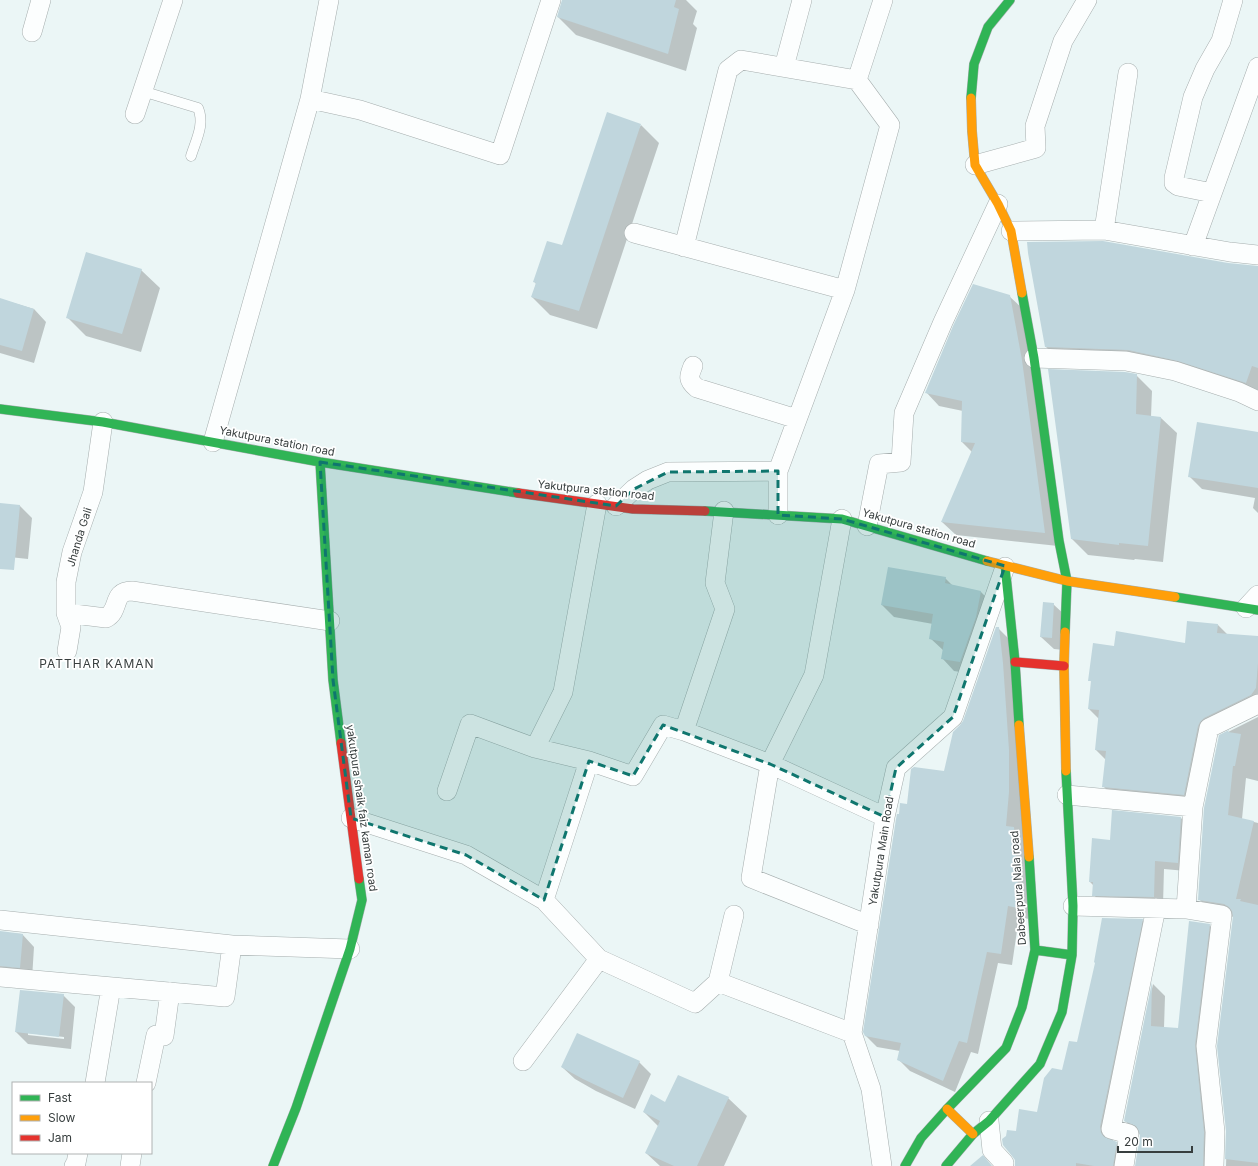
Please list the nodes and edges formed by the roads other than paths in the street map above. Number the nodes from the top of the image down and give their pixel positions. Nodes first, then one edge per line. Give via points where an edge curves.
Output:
1 (41, 0) edge
2 (173, 0) edge
3 (329, 0) edge
4 (551, 0) edge
5 (802, 0) edge
6 (883, 0) edge
7 (1010, 0) edge
8 (1087, 0) edge
9 (1233, 0) edge
10 (32, 32) dead end
11 (784, 67) junction
12 (1258, 67) edge
13 (1128, 73) dead end
14 (857, 80) junction
15 (142, 91) junction
16 (310, 99) junction
17 (135, 114) dead end
18 (191, 156) dead end
19 (975, 165) junction
20 (1212, 193) junction
21 (998, 204) junction
22 (1104, 230) junction
23 (1011, 231) junction
24 (634, 233) dead end
25 (1193, 246) junction
26 (684, 247) junction
27 (1258, 255) edge
28 (844, 290) junction
29 (1034, 358) junction
30 (693, 366) dead end
31 (1258, 401) edge
32 (0, 409) edge
33 (797, 419) junction
34 (103, 422) junction
35 (213, 442) junction
36 (320, 462) junction
37 (778, 471) junction
38 (597, 504) junction
39 (616, 506) junction
40 (724, 511) junction
41 (778, 515) junction
42 (842, 519) junction
43 (867, 526) junction
44 (1005, 566) junction
45 (1067, 581) junction
46 (1254, 604) edge
47 (66, 613) junction
48 (330, 621) junction
49 (67, 651) dead end
50 (1015, 662) junction
51 (1064, 666) junction
52 (1258, 704) edge
53 (684, 731) junction
54 (535, 748) junction
55 (590, 761) junction
56 (770, 764) junction
57 (447, 790) dead end
58 (1067, 795) junction
59 (1193, 807) junction
60 (885, 817) junction
61 (351, 818) junction
62 (544, 900) junction
63 (1073, 906) junction
64 (1156, 908) junction
65 (1186, 909) junction
66 (734, 915) dead end
67 (0, 920) edge
68 (868, 925) junction
69 (232, 945) junction
70 (350, 949) junction
71 (1034, 950) junction
72 (1072, 955) junction
73 (599, 959) junction
74 (0, 977) edge
75 (718, 982) junction
76 (111, 987) junction
77 (170, 992) junction
78 (852, 1034) junction
79 (523, 1061) dead end
80 (94, 1082) edge
81 (146, 1082) edge
82 (947, 1109) junction
83 (989, 1121) junction
84 (973, 1134) junction
85 (78, 1154) edge
86 (132, 1154) edge
87 (74, 1166) edge
88 (130, 1166) edge
89 (273, 1166) edge
90 (882, 1166) edge
91 (905, 1166) edge
92 (946, 1166) edge
93 (1003, 1166) edge
94 (1124, 1166) edge
95 (1214, 1166) edge

1 - 10 street
2 - 15 street
3 - 16 street
4 - 16 street via 500,155 360,110
5 - 11 street
6 - 14 street
7 - 19 street via 988,27 974,64 971,98
8 - 19 street via 1063,41 1035,126 1036,148
9 - 20 street via 1221,41 1193,97 1174,178 1174,183 1178,186
11 - 14 street
11 - 26 street via 741,60 728,70
12 - 20 street
13 - 22 street
14 - 28 street via 890,125
15 - 17 street
15 - 18 lane via 198,108 201,126
16 - 35 street
19 - 21 street
20 - 25 street
21 - 23 street
21 - 43 street via 904,413 901,462 879,464
22 - 23 street
22 - 25 street
23 - 29 street
24 - 26 street
25 - 27 street
26 - 28 street
28 - 33 street
29 - 31 street via 1126,361 1175,371 1239,392
29 - 45 street via 1059,541
30 - 33 street via 689,376 692,385 697,388
32 - 34 street, Yakutpura station road
33 - 37 street
34 - 35 street, Yakutpura station road
34 - 47 street, Jhanda Gali via 94,492 72,552 66,582
35 - 36 street, Yakutpura station road
36 - 38 street, Yakutpura station road
36 - 48 street, yakutpura shaik faiz kaman road
37 - 39 street via 668,472 634,489
37 - 41 street
38 - 39 street, Yakutpura station road
38 - 54 street via 563,692
39 - 40 street, Yakutpura station road via 633,509
40 - 41 street, Yakutpura station road
40 - 53 street via 715,583 725,609
41 - 42 street, Yakutpura station road
42 - 43 street, Yakutpura station road
42 - 56 street via 814,675
43 - 44 street, Yakutpura station road
44 - 45 street, Yakutpura station road
44 - 50 street, Dabeerpura Nala road
44 - 60 street, Yakutpura Main Road via 953,717 896,768
45 - 46 street, Yakutpura station road
45 - 51 street
47 - 48 street via 106,618 112,615 118,598 126,591
47 - 49 street, Jhanda Gali via 72,627
48 - 61 street, yakutpura shaik faiz kaman road via 333,680
50 - 51 street
50 - 71 street, Dabeerpura Nala road
51 - 58 street
52 - 59 street via 1209,728
53 - 55 street via 664,725 633,776
53 - 56 street
54 - 55 street
54 - 57 street via 470,724
55 - 62 street
56 - 60 street
56 - 68 street via 751,878
58 - 59 street
58 - 63 street
59 - 65 street
60 - 68 street, Yakutpura Main Road
61 - 62 street via 466,855
61 - 70 street, yakutpura shaik faiz kaman road via 362,900
62 - 73 street
63 - 64 street
63 - 72 street
64 - 65 street
64 - 94 street via 1111,1129 1129,1134
65 - 95 street via 1222,915 1206,1046 1215,1132
66 - 75 street
67 - 69 street
68 - 78 street, Yakutpura Main Road
69 - 70 street
69 - 77 street via 225,997
70 - 89 street, yakutpura shaik faiz kaman road via 296,1108
71 - 72 street
71 - 82 street, Dabeerpura Nala road via 1022,1007 1006,1048
72 - 83 street via 1062,1012 1040,1064
73 - 75 street via 695,1003
73 - 79 street
74 - 76 street
75 - 78 street
76 - 77 street
76 - 80 street
77 - 81 street via 164,1036 156,1034
78 - 90 street, Yakutpura Main Road via 871,1088
82 - 84 street
82 - 91 street, Dabeerpura Nala road via 921,1138
83 - 84 street
83 - 93 street via 992,1150 1004,1163
84 - 92 street
85 - 87 street
86 - 88 street

